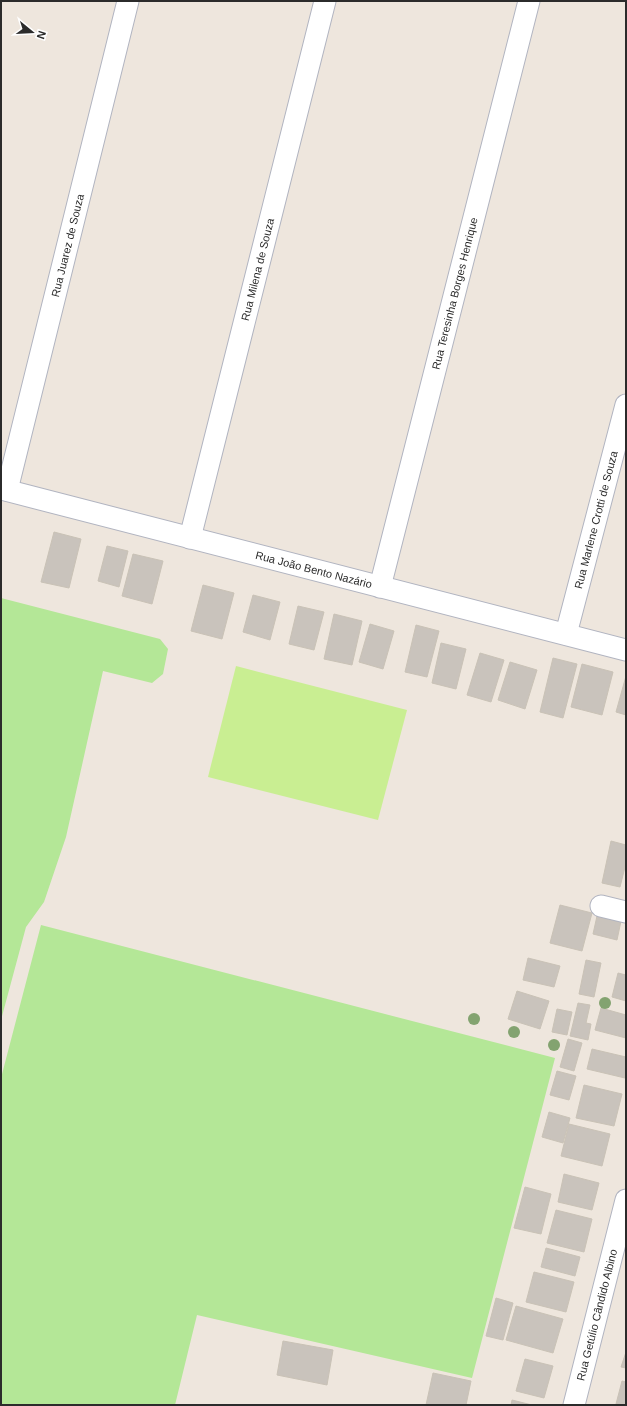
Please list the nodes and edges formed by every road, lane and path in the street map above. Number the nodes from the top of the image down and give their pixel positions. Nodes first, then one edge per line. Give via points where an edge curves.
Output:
1 (128, 1) edge
2 (325, 1) edge
3 (529, 1) edge
4 (626, 405) edge
5 (4, 490) edge
6 (190, 538) junction
7 (380, 587) junction
8 (566, 634) junction
9 (626, 650) edge
10 (601, 906) dead end
11 (626, 912) edge
12 (626, 1200) edge
13 (574, 1405) edge

1 - 5 street, Rua Juarez de Souza
2 - 6 street, Rua Milena de Souza
3 - 7 street, Rua Teresinha Borges Henrique
4 - 8 street, Rua Marlene Crotti de Souza
5 - 6 street, Rua João Bento Nazário
6 - 7 street, Rua João Bento Nazário
7 - 8 street, Rua João Bento Nazário
8 - 9 street, Rua João Bento Nazário
10 - 11 street
12 - 13 street, Rua Getúlio Cândido Albino

